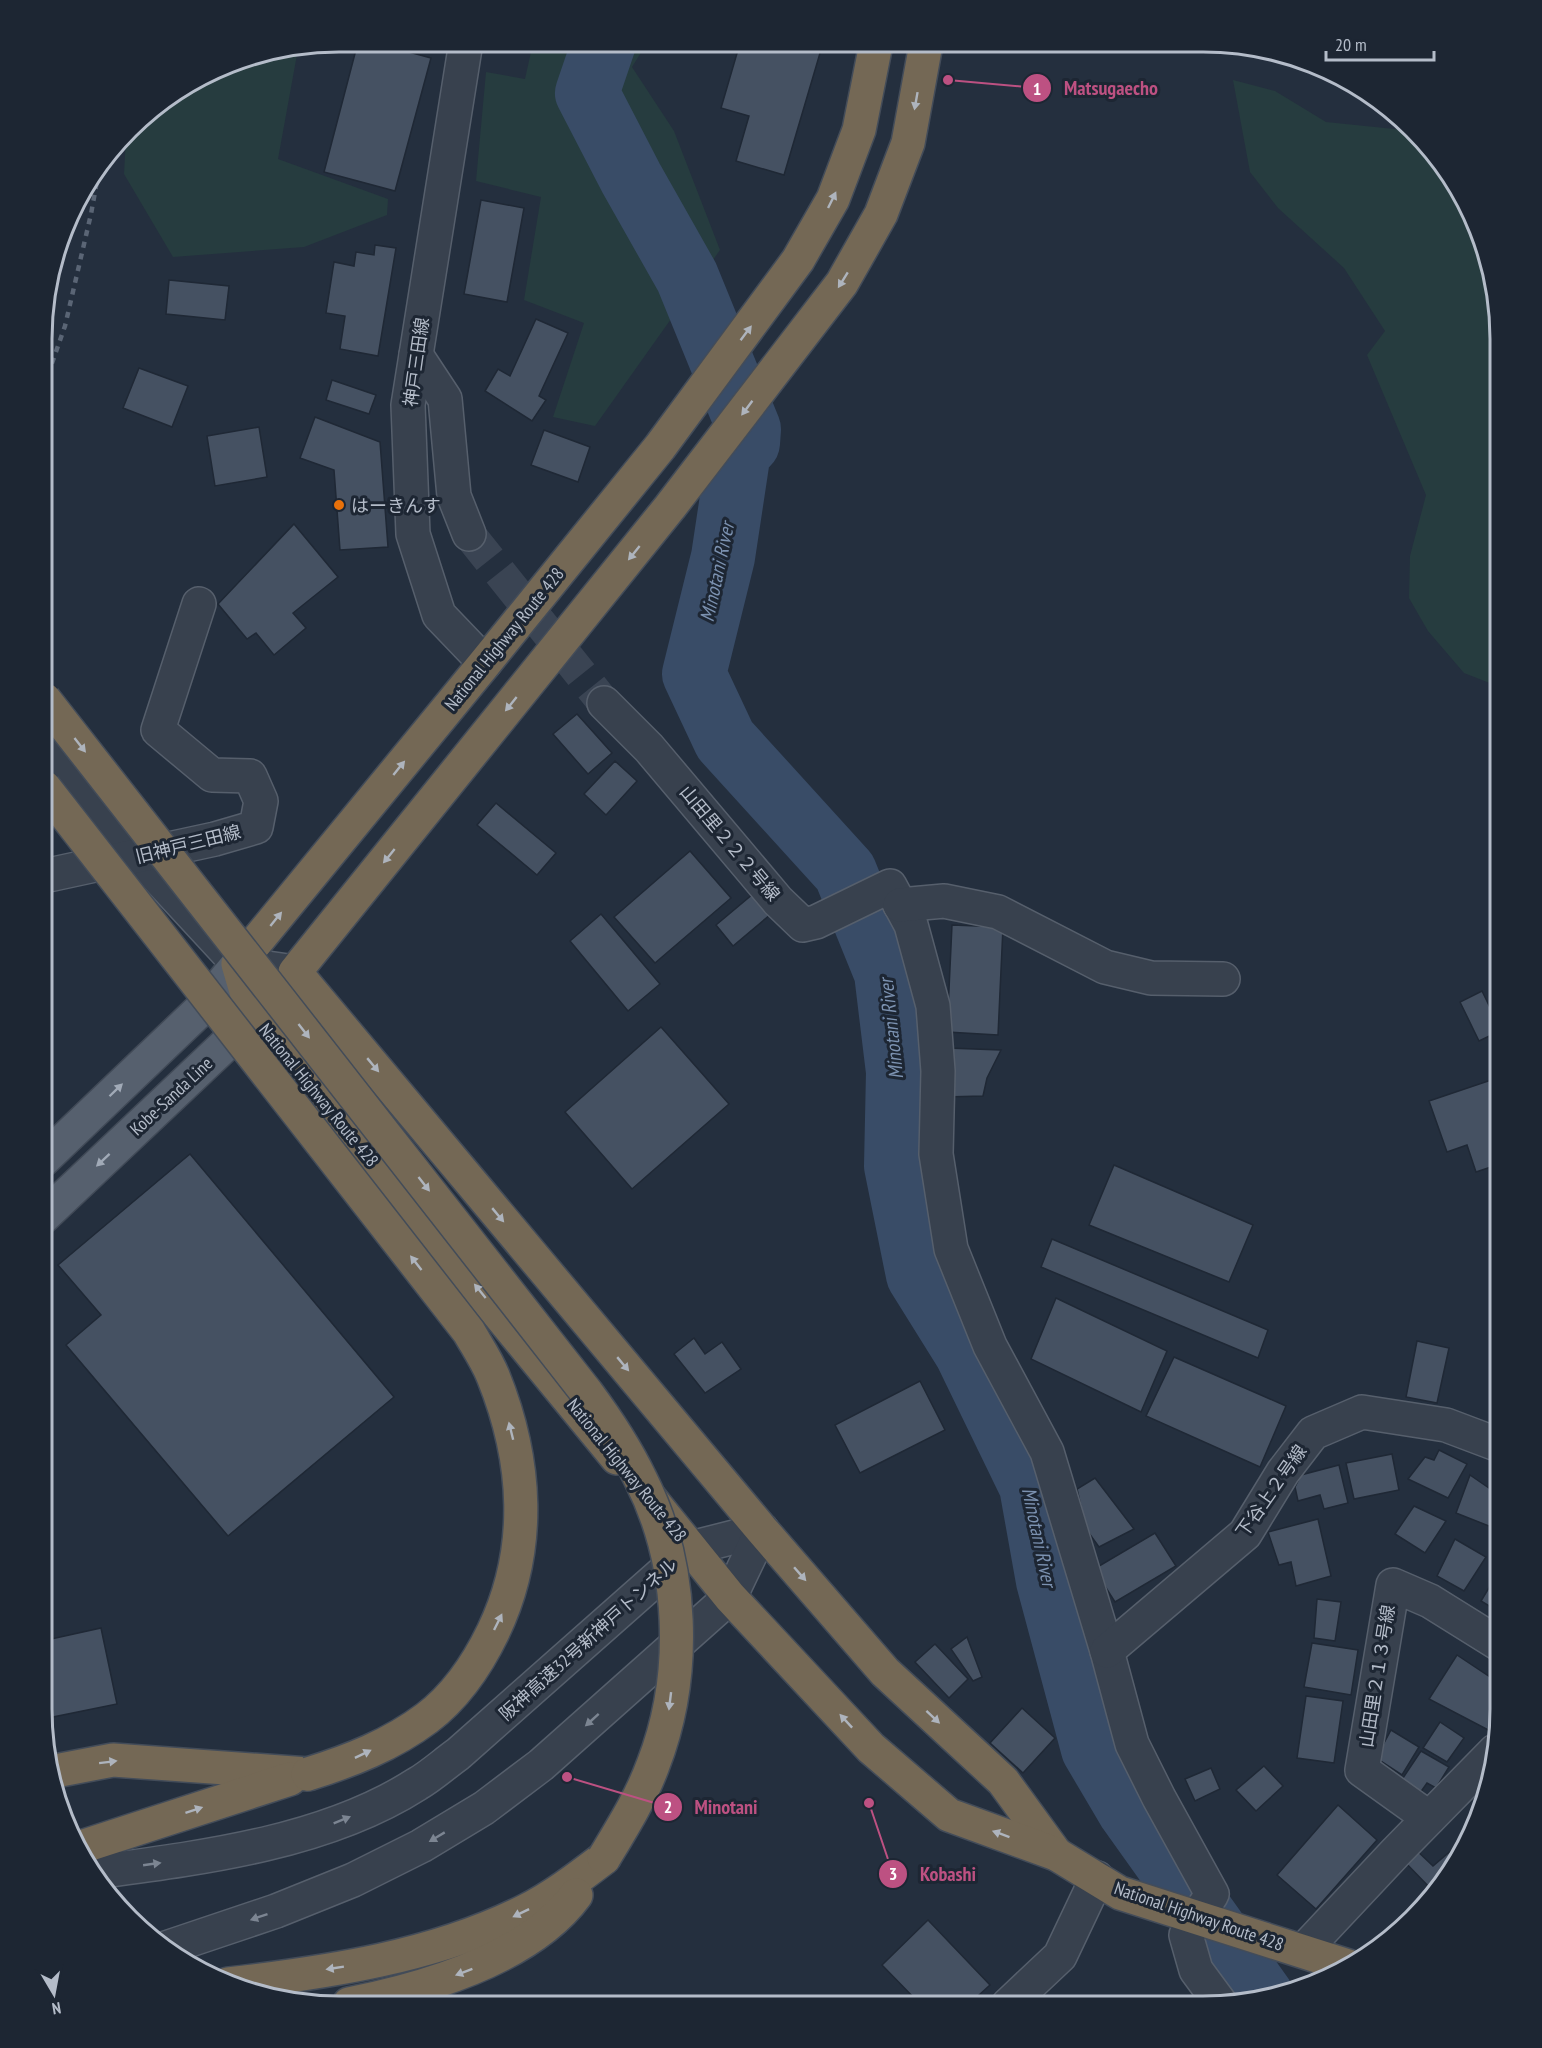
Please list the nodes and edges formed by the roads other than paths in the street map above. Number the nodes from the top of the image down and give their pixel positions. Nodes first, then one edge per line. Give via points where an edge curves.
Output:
1 (464, 52) edge
2 (874, 52) edge
3 (925, 52) edge
4 (416, 355) junction
5 (469, 534) tunnel mouth
6 (199, 604) dead end
7 (485, 663) junction
8 (604, 703) tunnel mouth
9 (52, 709) edge
10 (52, 746) edge
11 (52, 797) edge
12 (138, 856) junction
13 (52, 874) edge
14 (888, 898) junction
15 (238, 964) junction
16 (295, 972) junction
17 (1223, 979) dead end
18 (254, 1015) junction
19 (52, 1151) edge
20 (52, 1208) edge
21 (1490, 1442) edge
22 (762, 1530) junction
23 (691, 1548) junction
24 (730, 1597) junction
25 (1490, 1638) edge
26 (1107, 1651) junction
27 (1484, 1762) edge
28 (59, 1770) edge
29 (308, 1774) junction
30 (1429, 1818) junction
31 (87, 1845) edge
32 (1056, 1854) junction
33 (604, 1858) junction
34 (103, 1871) edge
35 (1096, 1878) junction
36 (1193, 1914) junction
37 (177, 1944) edge
38 (1303, 1951) junction
39 (1336, 1962) edge
40 (250, 1981) edge
41 (392, 1995) edge
42 (1019, 1995) edge
43 (1214, 1995) edge

1 - 4 street, 神戸三田線
7 -> 2 highway, National Highway Route 428 via 660,447 798,260 833,199 859,130
3 -> 16 highway via 908,144 881,214 842,283 670,507
4 - 5 street via 444,399 454,496
4 - 7 street, 神戸三田線 via 408,405 413,534 439,615
6 - 12 street, 旧神戸三田線 via 158,730 212,775 250,776 261,801 256,827
15 -> 7 highway, National Highway Route 428
8 - 14 street, 山田里２２２号線 via 649,748 778,901 803,924
9 -> 33 highway, bridge via 587,1393 642,1480 660,1527 671,1572 676,1618 675,1668 669,1715 653,1766 632,1812
10 - 12 street
29 -> 11 highway, bridge via 348,1762 427,1717 458,1689 482,1656 503,1612 516,1568 522,1518 520,1470 510,1424 492,1374 469,1332
12 - 13 street, 旧神戸三田線
12 - 15 street
14 - 17 street via 944,902 998,912 1105,967 1151,978
14 - 26 street via 911,926 933,1006 938,1071 936,1154 951,1249 990,1346 1047,1452
15 - 16 street
15 - 18 highway, National Highway Route 428
19 -> 15 main road via 200,1010
16 - 18 main road, Kobe-Sanda Line
16 -> 22 highway, National Highway Route 428
18 -> 20 main road, Kobe-Sanda Line
23 -> 18 highway, National Highway Route 428
21 - 26 street, 下谷上２号線 via 1446,1425 1362,1412 1313,1433 1283,1472 1245,1534
22 - 23 street, 阪神高速32号新神戸トンネル
22 - 24 street
22 -> 32 highway, National Highway Route 428 via 885,1672 1003,1781
23 - 24 highway, National Highway Route 428
34 -> 23 street, 阪神高速32号新神戸トンネル via 272,1842 324,1827 417,1785 458,1754
32 -> 24 highway, National Highway Route 428 via 949,1815 871,1748
24 -> 37 street via 541,1765 484,1808 353,1880
25 - 30 street, 山田里２１３号線 via 1430,1600 1392,1585 1362,1770
26 - 36 street via 1132,1744 1159,1798
27 - 30 street
28 -> 29 highway via 113,1760
31 -> 29 highway
30 - 38 street
32 - 35 highway, National Highway Route 428
33 -> 40 highway via 565,1888 527,1910 441,1946 384,1960
33 -> 41 highway via 574,1899 544,1927 509,1951 472,1969
35 - 36 highway, National Highway Route 428 via 1120,1893
35 - 42 street via 1060,1956
36 - 38 highway, National Highway Route 428
36 - 43 street via 1196,1970
38 - 39 highway, National Highway Route 428

